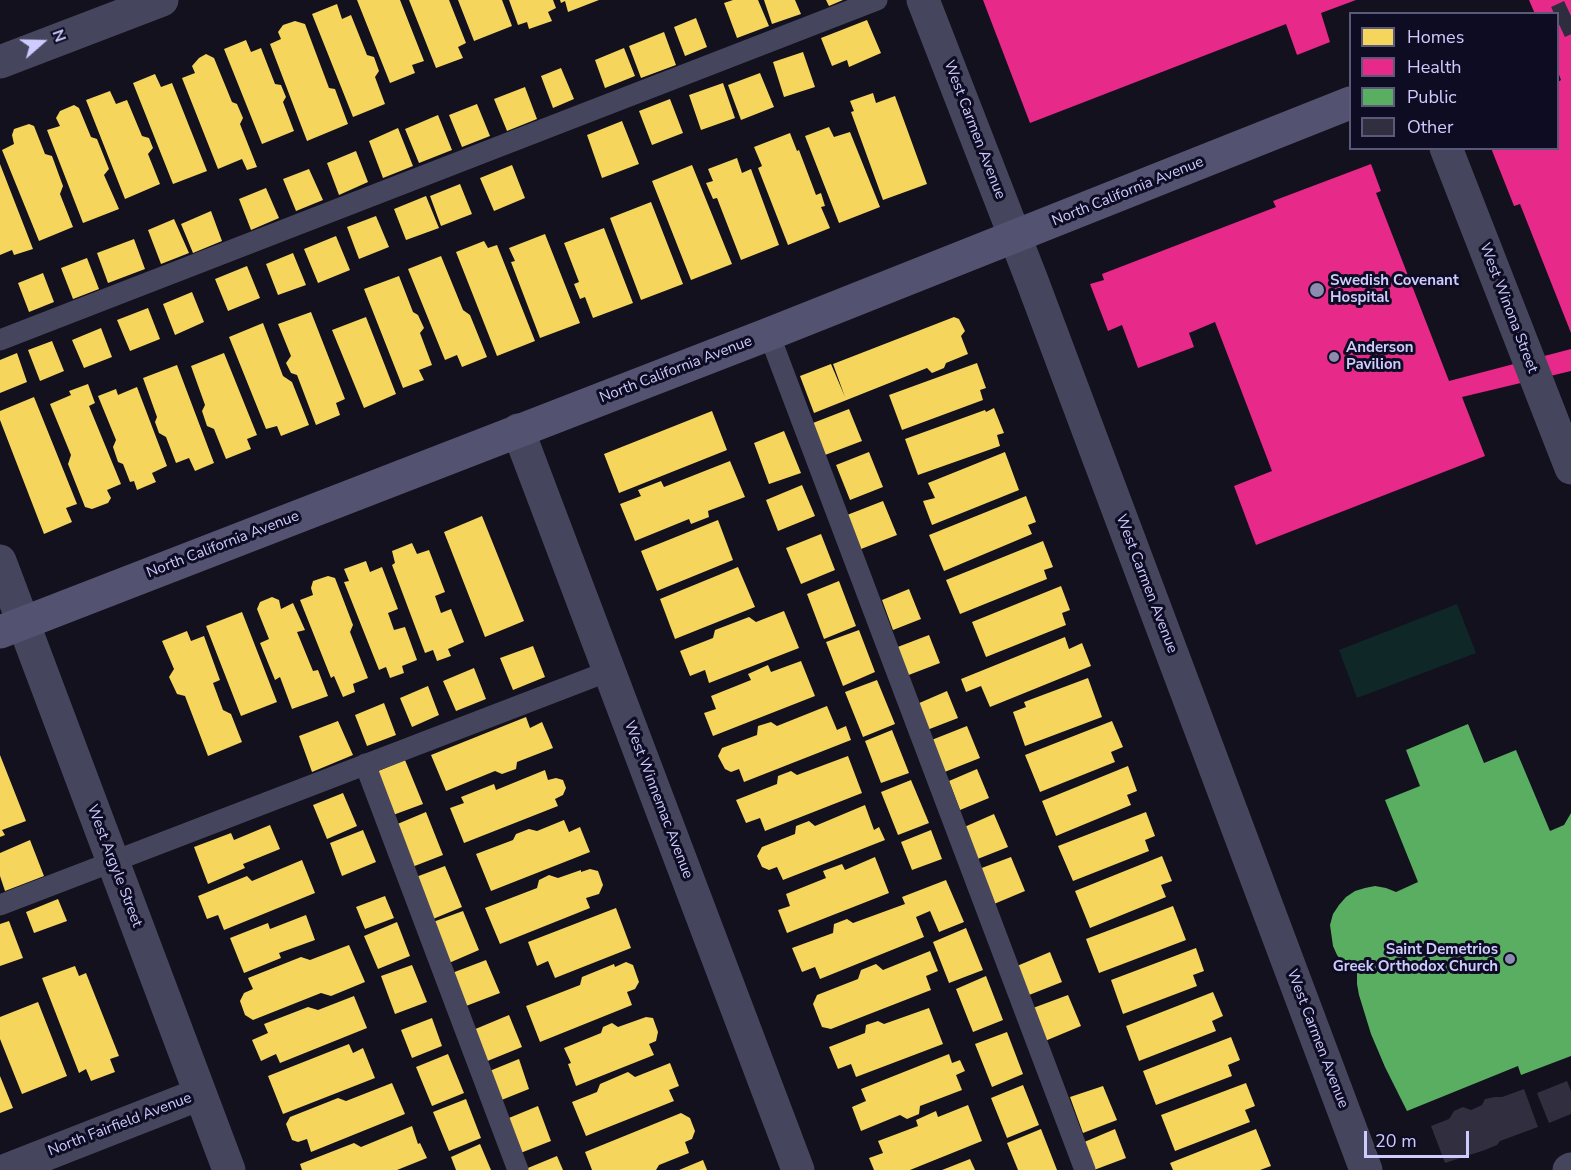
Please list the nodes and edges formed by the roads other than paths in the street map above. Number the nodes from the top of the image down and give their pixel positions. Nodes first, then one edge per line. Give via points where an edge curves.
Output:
1 (162, 0) edge
2 (877, 0) edge
3 (923, 0) edge
4 (0, 62) edge
5 (1349, 103) edge
6 (1447, 150) edge
7 (1016, 237) junction
8 (769, 334) junction
9 (0, 340) edge
10 (518, 430) junction
11 (1571, 468) edge
12 (0, 561) edge
13 (12, 627) edge
14 (609, 671) junction
15 (365, 764) junction
16 (112, 861) junction
17 (0, 905) edge
18 (200, 1094) junction
19 (6, 1170) edge
20 (229, 1170) edge
21 (518, 1170) edge
22 (798, 1170) edge
23 (1085, 1170) edge
24 (1366, 1170) edge

1 - 4 street
2 - 9 lane
3 - 7 street, West Carmen Avenue
5 - 7 main road, North California Avenue
6 - 11 street, West Winona Street
7 - 8 main road, North California Avenue
7 - 24 street, West Carmen Avenue
8 - 10 main road, North California Avenue
8 - 23 lane
10 - 13 main road, North California Avenue
10 - 14 street, West Winnemac Avenue
12 - 13 street, West Argyle Street
13 - 16 street, West Argyle Street
14 - 15 lane
14 - 22 street, West Winnemac Avenue
15 - 16 lane
15 - 21 lane
16 - 17 lane
16 - 18 street, West Argyle Street
18 - 19 street, North Fairfield Avenue
18 - 20 street, West Argyle Street

